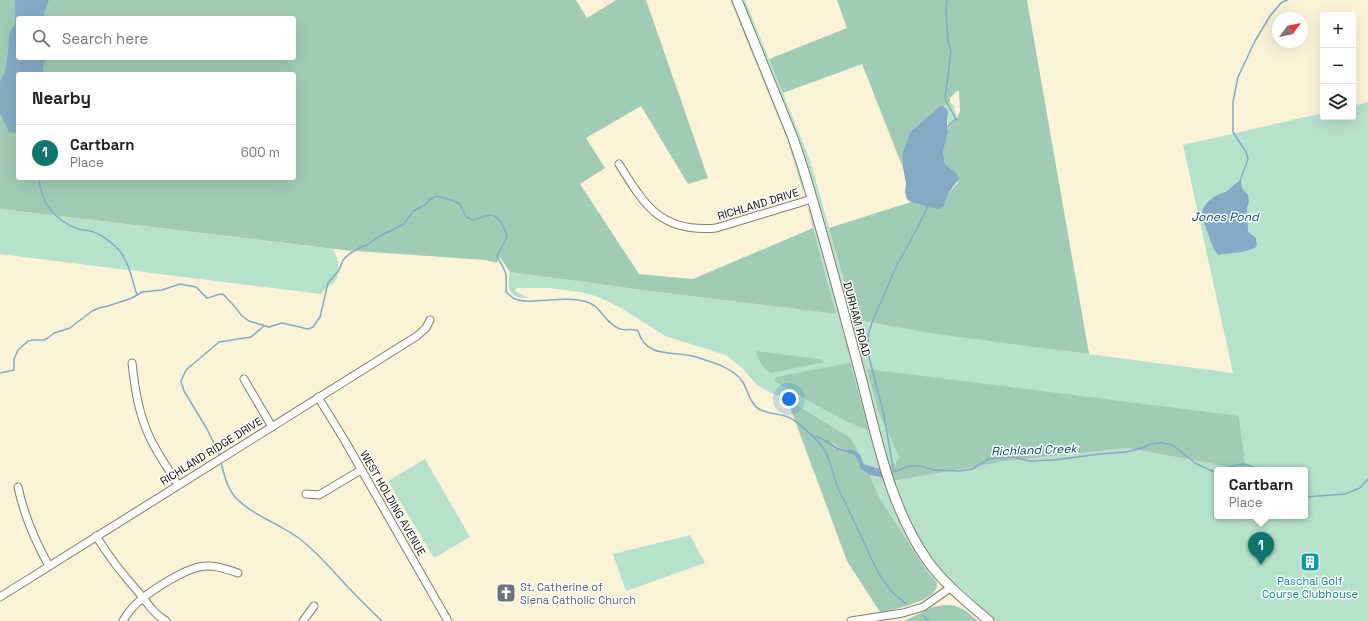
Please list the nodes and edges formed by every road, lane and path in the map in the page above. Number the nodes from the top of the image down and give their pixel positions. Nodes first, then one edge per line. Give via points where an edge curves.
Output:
1 (737, 0) edge
2 (619, 164) dead end
3 (812, 199) junction
4 (430, 320) dead end
5 (132, 363) dead end
6 (244, 379) dead end
7 (318, 398) junction
8 (272, 427) junction
9 (361, 470) junction
10 (178, 485) junction
11 (18, 487) dead end
12 (306, 494) dead end
13 (96, 536) junction
14 (49, 566) junction
15 (238, 573) dead end
16 (950, 588) junction
17 (0, 597) edge
18 (143, 598) junction
19 (314, 606) dead end
20 (123, 621) edge
21 (166, 621) edge
22 (303, 621) edge
23 (448, 621) edge
24 (851, 621) edge
25 (990, 621) edge

1 - 3 main road, DURHAM ROAD via 794,138
2 - 3 street, RICHLAND DRIVE via 648,206 665,220 688,228 716,228
3 - 16 main road, DURHAM ROAD via 886,475 904,522 931,565
4 - 7 street, RICHLAND RIDGE DRIVE via 418,336
5 - 10 street via 143,420 151,440
6 - 8 street
7 - 8 street, RICHLAND RIDGE DRIVE
7 - 9 street, WEST HOLDING AVENUE
8 - 10 street, RICHLAND RIDGE DRIVE
9 - 12 street via 319,495
9 - 23 street, WEST HOLDING AVENUE
10 - 13 street, RICHLAND RIDGE DRIVE
11 - 14 street via 34,536
13 - 14 street, RICHLAND RIDGE DRIVE
13 - 18 street via 123,575
14 - 17 street, RICHLAND RIDGE DRIVE
15 - 18 street via 213,566 199,566
16 - 24 street via 923,607 903,614
16 - 25 main road, DURHAM ROAD
18 - 20 street
18 - 21 street via 154,613
19 - 22 street

